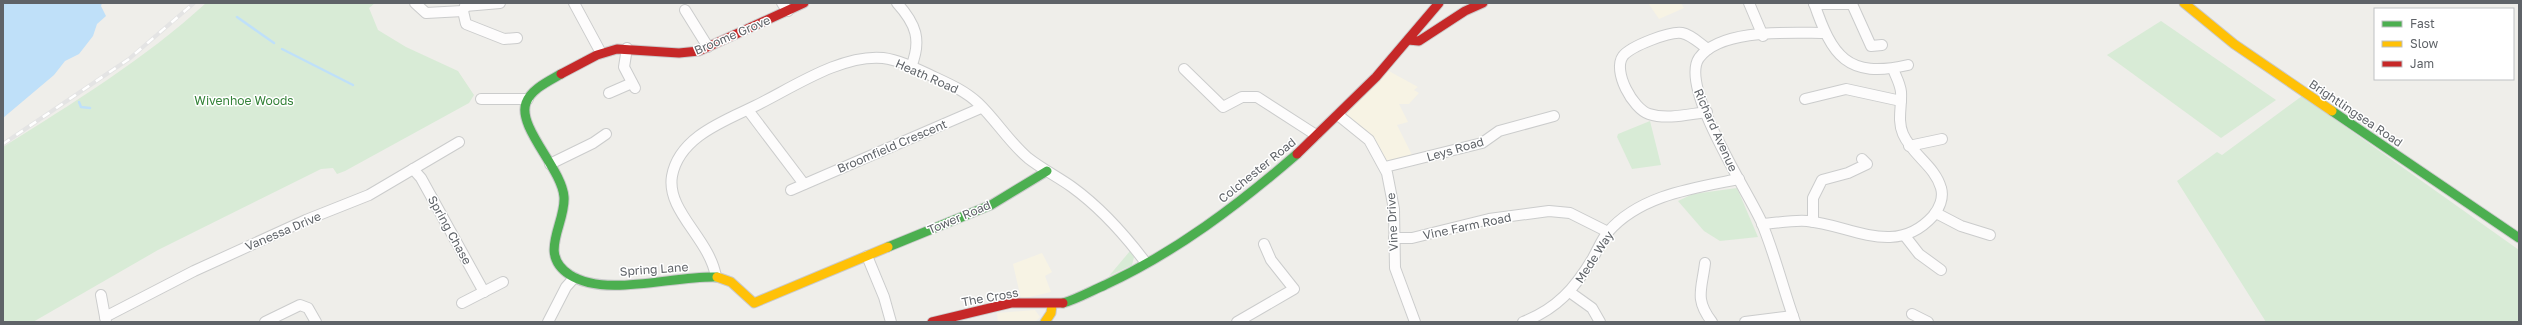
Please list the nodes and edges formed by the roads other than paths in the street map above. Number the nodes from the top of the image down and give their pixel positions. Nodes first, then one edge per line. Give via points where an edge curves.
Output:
1 (415, 3) edge
2 (500, 3) edge
3 (574, 3) edge
4 (782, 3) edge
5 (804, 3) edge
6 (897, 3) edge
7 (1439, 3) edge
8 (1483, 3) edge
9 (1749, 3) edge
10 (2184, 3) edge
11 (1814, 4) edge
12 (465, 7) edge
13 (685, 10) dead end
14 (788, 11) junction
15 (1824, 33) junction
16 (1763, 36) junction
17 (517, 38) dead end
18 (1408, 40) junction
19 (1882, 46) dead end
20 (708, 47) junction
21 (627, 48) junction
22 (1708, 49) junction
23 (601, 53) junction
24 (1908, 65) dead end
25 (911, 67) junction
26 (1184, 69) dead end
27 (1892, 69) junction
28 (609, 93) dead end
29 (481, 99) dead end
30 (528, 99) junction
31 (1805, 99) dead end
32 (1901, 101) junction
33 (981, 108) junction
34 (748, 110) junction
35 (1707, 112) junction
36 (1338, 115) junction
37 (1550, 121) dead end
38 (606, 134) dead end
39 (1316, 135) junction
40 (1942, 139) dead end
41 (459, 142) dead end
42 (1909, 146) junction
43 (1862, 158) dead end
44 (550, 164) junction
45 (1385, 167) junction
46 (413, 169) junction
47 (1047, 171) junction
48 (1739, 179) junction
49 (804, 184) junction
50 (791, 190) dead end
51 (1936, 213) junction
52 (1813, 222) junction
53 (1762, 224) junction
54 (1608, 232) junction
55 (1990, 235) dead end
56 (1904, 236) junction
57 (1394, 238) junction
58 (2519, 238) edge
59 (1264, 244) dead end
60 (867, 256) junction
61 (1705, 262) dead end
62 (1146, 263) junction
63 (1941, 270) dead end
64 (716, 277) junction
65 (574, 278) junction
66 (503, 282) dead end
67 (484, 292) junction
68 (1571, 293) junction
69 (101, 295) dead end
70 (462, 303) dead end
71 (754, 303) joint
72 (1052, 305) junction
73 (1912, 314) dead end
74 (1794, 319) edge
75 (105, 320) edge
76 (265, 322) edge
77 (316, 322) edge
78 (548, 322) edge
79 (891, 322) edge
80 (932, 322) edge
81 (1045, 322) edge
82 (1237, 322) edge
83 (1415, 322) edge
84 (1523, 322) edge
85 (1600, 322) edge
86 (1712, 322) edge
87 (1745, 322) edge
88 (1928, 322) edge

1 - 12 street via 426,13
2 - 12 street
3 - 23 street
4 - 14 street
5 - 14 street, Broome Grove
6 - 25 street via 912,20 918,35
7 - 18 street, Colchester Road
8 - 18 street via 1465,11 1419,41
9 - 16 street
10 - 58 street, Brightlingsea Road via 2234,44
11 - 15 street
11 - 19 street via 1852,4 1871,46
12 - 17 street via 466,24 504,39
13 - 20 street
14 - 20 street, Broome Grove
15 - 16 street, Richard Avenue
15 - 27 street via 1832,47 1854,64 1875,69
16 - 22 street, Richard Avenue via 1728,40
18 - 36 street, Colchester Road
20 - 21 street, Broome Grove via 682,53
21 - 23 street, Broome Grove
21 - 28 street via 624,67 633,85
22 - 35 street, Richard Avenue via 1694,71 1696,86
22 - 35 street via 1688,35 1673,33 1629,50 1623,56 1620,67 1633,103 1647,114 1659,116
23 - 30 street, Broome Grove via 545,85
24 - 27 street
25 - 33 street, Heath Road via 965,93
25 - 34 street, Heath Road via 884,58 850,62
26 - 39 street via 1223,106 1236,98 1252,95
27 - 32 street via 1900,85
29 - 30 street
30 - 44 street via 525,115
31 - 32 street via 1846,89
32 - 42 street via 1900,126
33 - 47 street, Heath Road via 1026,156
33 - 49 street, Broomfield Crescent
34 - 49 street
34 - 64 street, Heath Road via 709,129 690,144 673,174 671,187 674,200 711,257
35 - 48 street, Richard Avenue
36 - 39 street, Colchester Road
36 - 45 street, Vine Drive via 1354,123 1365,133
37 - 45 street, Leys Road via 1499,131 1482,143
38 - 44 street
39 - 62 street, Colchester Road via 1263,183 1233,206
40 - 42 street
41 - 46 street, Vanessa Drive
42 - 51 street via 1932,168 1938,180 1941,200
43 - 52 street via 1867,164 1848,173 1826,177 1819,184 1813,198
44 - 65 street via 562,188 564,199 561,216 552,237 553,252 564,270
45 - 57 street, Vine Drive via 1393,201
46 - 67 street, Spring Chase via 421,178
46 - 75 street, Vanessa Drive via 369,196 306,220 208,264
47 - 60 street, Tower Road via 1032,183 1002,199
47 - 62 street, Heath Road via 1071,186 1099,211 1133,245
48 - 53 street, Richard Avenue
48 - 54 street, Mede Way via 1676,192 1634,212
49 - 50 street, Broomfield Crescent
51 - 55 street via 1965,227
51 - 56 street via 1914,232
52 - 53 street
52 - 56 street via 1871,236
53 - 74 street, Richard Avenue
54 - 57 street, Vine Farm Road via 1577,215 1549,212 1489,219 1412,238
54 - 68 street, Mede Way
56 - 63 street via 1919,254
57 - 83 street, Vine Drive via 1395,270
59 - 82 street via 1271,260 1294,289
60 - 71 street, Tower Road
60 - 79 street
61 - 86 street via 1705,271 1699,288 1700,303
62 - 72 street, Colchester Road via 1081,297
64 - 65 street, Spring Lane via 616,283 598,283
64 - 71 street, Spring Lane via 731,282
65 - 78 street via 566,287
66 - 67 street
67 - 70 street
68 - 84 street, Mede Way via 1548,312
68 - 85 street via 1592,308
69 - 75 street
72 - 80 street, The Cross via 1014,303 974,310
72 - 81 street via 1051,314
73 - 88 street
74 - 87 street
76 - 77 street via 300,305 308,308

